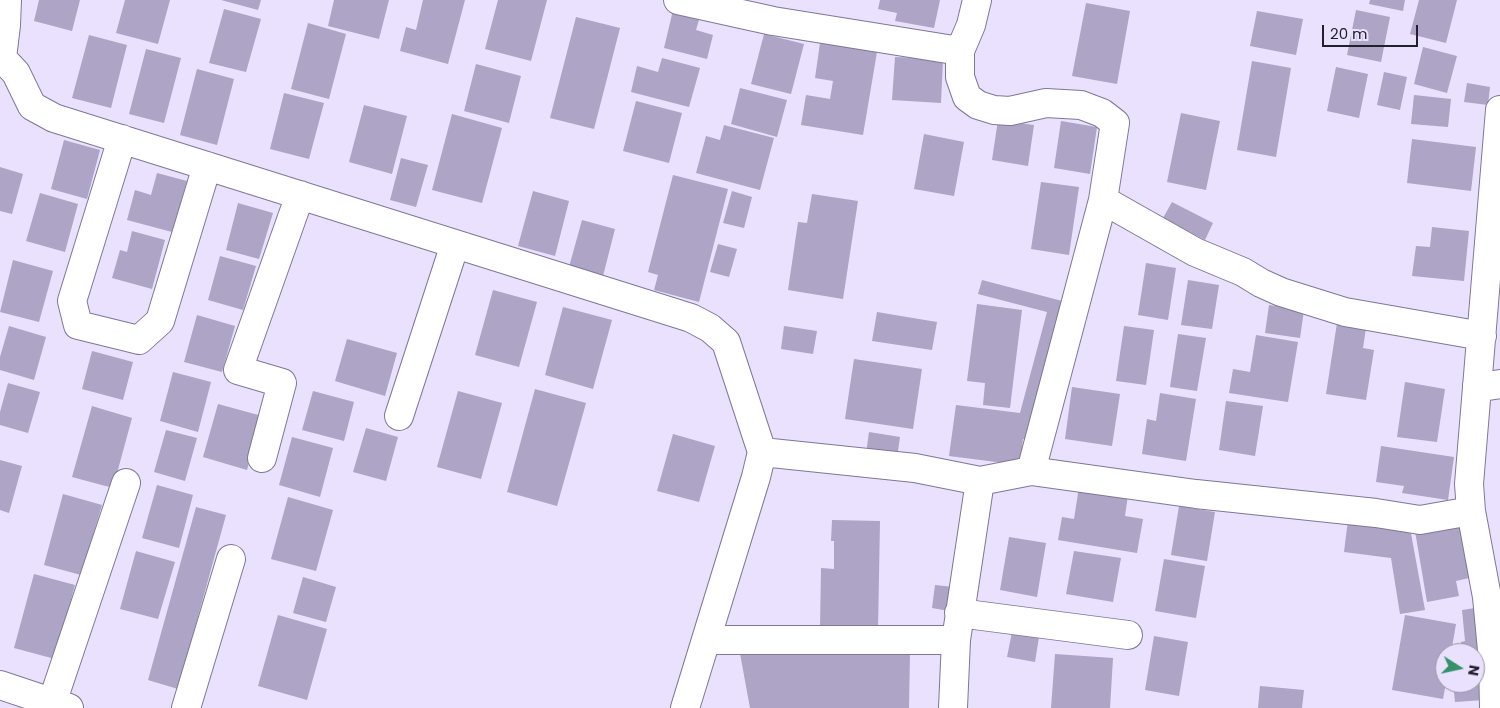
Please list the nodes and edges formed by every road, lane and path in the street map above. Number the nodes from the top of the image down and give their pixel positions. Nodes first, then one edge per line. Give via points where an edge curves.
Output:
1 (678, 0) edge
2 (977, 0) edge
3 (775, 10) edge
4 (4, 16) edge
5 (960, 51) junction
6 (1, 60) edge
7 (1500, 110) edge
8 (122, 140) junction
9 (207, 166) junction
10 (300, 195) junction
11 (1103, 200) junction
12 (454, 244) junction
13 (1482, 336) junction
14 (1489, 385) edge
15 (399, 416) dead end
16 (762, 452) junction
17 (262, 458) dead end
18 (1031, 471) junction
19 (980, 480) junction
20 (126, 483) dead end
21 (1471, 511) junction
22 (231, 559) dead end
23 (959, 613) junction
24 (1128, 635) dead end
25 (706, 640) junction
26 (956, 640) junction
27 (0, 685) edge
28 (61, 705) edge
29 (186, 708) edge
30 (685, 708) edge
31 (953, 708) edge
32 (1494, 708) edge

1 - 3 street
2 - 5 street
3 - 5 street
4 - 6 street
5 - 11 street via 960,77 964,90 967,97 978,105 1010,111 1046,103 1080,105 1102,113 1115,123
6 - 8 street via 16,72 32,106 54,118
7 - 13 street
8 - 9 street
8 - 9 street via 72,301 78,325 139,340 160,321
9 - 10 street
10 - 12 street
10 - 17 street via 238,370 282,383
11 - 13 street via 1195,252 1281,292 1345,312
11 - 18 street
12 - 15 street
12 - 16 street via 691,318 710,328 726,342
13 - 14 street
14 - 21 street via 1469,484
16 - 19 street via 915,468
16 - 25 street
18 - 19 street
18 - 21 street via 1420,520
19 - 23 street
20 - 28 street
21 - 32 street via 1487,597
22 - 29 street
23 - 24 street
23 - 26 street
25 - 26 street
25 - 30 street
26 - 31 street
27 - 28 street

